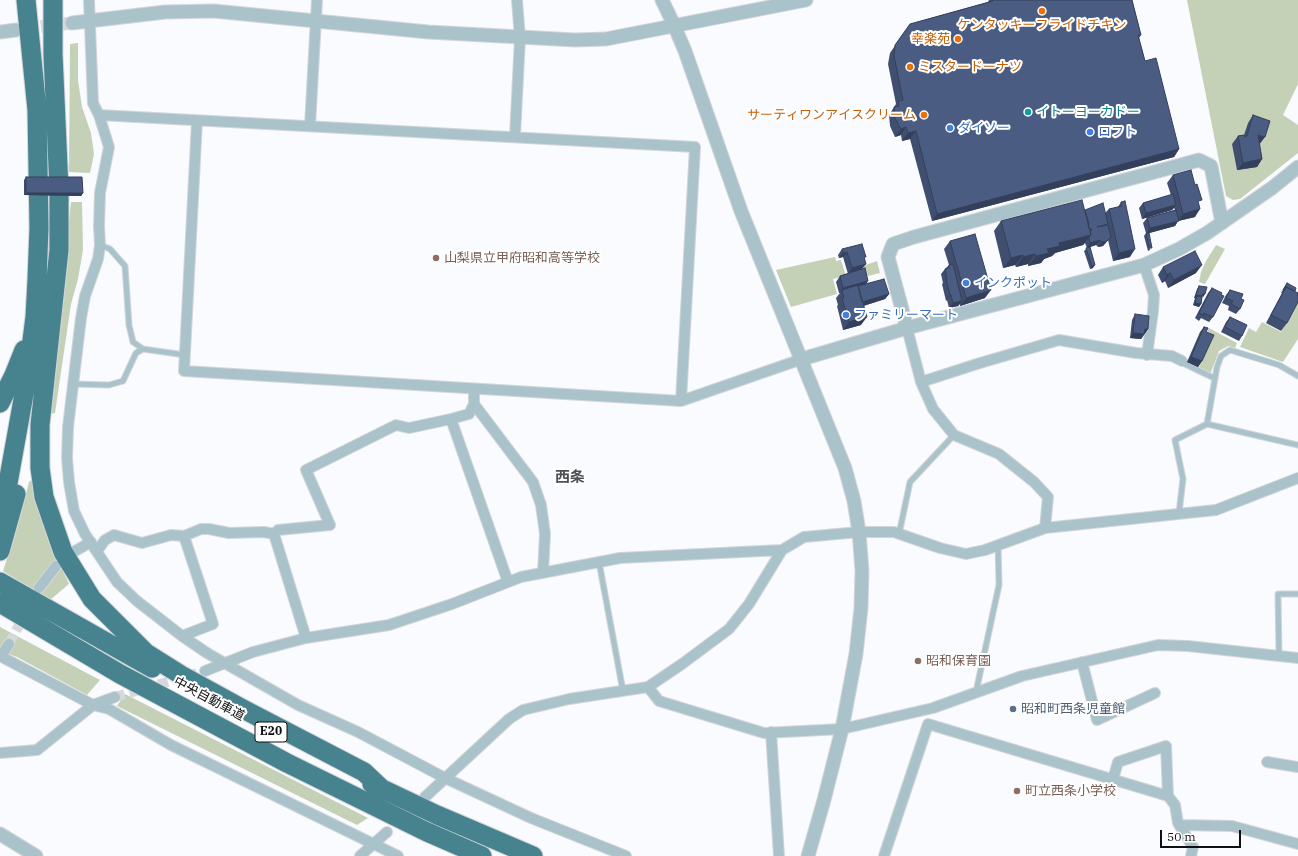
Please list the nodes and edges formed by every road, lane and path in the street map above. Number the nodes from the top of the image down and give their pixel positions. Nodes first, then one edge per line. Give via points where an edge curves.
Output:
1 (18, 0) edge
2 (26, 0) edge
3 (42, 0) edge
4 (53, 0) edge
5 (89, 0) edge
6 (316, 0) edge
7 (517, 0) edge
8 (662, 0) edge
9 (806, 0) edge
10 (777, 3) edge
11 (91, 21) junction
12 (315, 21) junction
13 (72, 23) tunnel mouth
14 (674, 25) junction
15 (16, 30) tunnel mouth
16 (0, 32) edge
17 (520, 38) junction
18 (32, 58) junction
19 (56, 102) junction
20 (99, 115) junction
21 (197, 121) junction
22 (310, 126) junction
23 (515, 136) junction
24 (1298, 167) edge
25 (1222, 223) junction
26 (100, 244) junction
27 (1144, 265) junction
28 (54, 287) junction
29 (35, 317) junction
30 (907, 328) junction
31 (144, 349) junction
32 (185, 355) junction
33 (1148, 355) junction
34 (802, 359) junction
35 (1182, 361) joint
36 (1298, 376) edge
37 (1214, 378) junction
38 (921, 382) junction
39 (73, 384) junction
40 (474, 389) junction
41 (681, 401) junction
42 (0, 403) edge
43 (474, 404) junction
44 (452, 419) junction
45 (1207, 424) junction
46 (954, 436) junction
47 (1298, 445) edge
48 (1298, 478) edge
49 (0, 509) edge
50 (1179, 514) junction
51 (1045, 528) junction
52 (859, 532) junction
53 (274, 534) junction
54 (899, 534) junction
55 (184, 536) junction
56 (91, 542) junction
57 (998, 545) junction
58 (782, 550) junction
59 (0, 551) edge
60 (75, 551) dead end
61 (97, 551) junction
62 (599, 562) junction
63 (56, 566) dead end
64 (543, 573) junction
65 (0, 582) edge
66 (508, 582) junction
67 (39, 588) dead end
68 (1298, 594) edge
69 (7, 608) edge
70 (182, 636) junction
71 (306, 638) junction
72 (9, 644) tunnel mouth
73 (1, 656) edge
74 (1279, 656) junction
75 (1298, 658) edge
76 (225, 662) junction
77 (1082, 662) junction
78 (205, 671) tunnel mouth
79 (648, 687) junction
80 (623, 691) junction
81 (976, 692) junction
82 (1155, 693) dead end
83 (116, 697) tunnel mouth
84 (93, 705) junction
85 (842, 729) junction
86 (771, 732) junction
87 (0, 753) edge
88 (1267, 762) dead end
89 (1298, 767) edge
90 (444, 778) junction
91 (1113, 779) junction
92 (383, 790) junction
93 (1168, 796) junction
94 (425, 797) dead end
95 (1180, 825) junction
96 (387, 832) dead end
97 (0, 834) edge
98 (372, 844) junction
99 (1298, 844) edge
100 (36, 856) edge
101 (360, 856) edge
102 (398, 856) edge
103 (482, 856) edge
104 (532, 856) edge
105 (626, 856) edge
106 (780, 856) edge
107 (808, 856) edge
108 (884, 856) edge
109 (1190, 856) edge

1 - 18 highway
2 - 18 highway
3 - 19 highway via 47,64
4 - 19 highway
5 - 11 street
6 - 12 street
7 - 17 street
8 - 14 street
9 - 10 street
10 - 14 street
11 - 12 street via 165,12 214,11
11 - 13 street
11 - 20 street via 93,103
12 - 17 street
12 - 22 street
14 - 17 street via 606,39
14 - 34 street via 741,211
15 - 16 street
17 - 23 street
18 - 29 highway via 39,166
19 - 28 highway via 59,219
20 - 21 street
20 - 26 street via 109,147 100,193
21 - 22 street
21 - 32 street
22 - 23 street
23 - 41 street via 696,146
24 - 25 street
25 - 27 street via 1179,250
25 - 30 street via 1211,166 1199,160 900,241 893,244 888,256
26 - 31 lane via 110,249 125,266 129,325 133,342
26 - 39 street via 98,259 85,296
27 - 30 street
27 - 33 street via 1154,295
28 - 59 highway via 15,499
28 - 92 highway via 40,425 40,468 44,497 63,552 92,599 146,653 243,709 364,772
29 - 42 highway via 14,376
29 - 49 highway via 20,419 8,483
30 - 34 street
30 - 38 street
31 - 32 lane
31 - 39 lane via 136,353 123,381 109,385
32 - 40 street via 184,372
33 - 35 street via 1172,356
33 - 38 street via 1059,340
34 - 41 street
34 - 52 street via 845,468
35 - 37 lane
36 - 37 lane via 1279,365 1230,350 1221,356
37 - 45 lane
38 - 46 street via 932,409
39 - 56 street via 68,427 69,482 74,511
40 - 41 street
40 - 43 street
43 - 44 street via 469,414
43 - 64 street via 533,482 541,505 545,534
44 - 53 street via 409,428 396,425 306,470 330,525 278,530
44 - 66 street
45 - 47 lane
45 - 50 lane via 1175,440 1183,479
46 - 51 street via 999,454 1034,482 1048,497
46 - 54 lane via 910,482
48 - 50 street via 1216,510
50 - 51 street
51 - 57 street
52 - 54 street
52 - 58 street via 804,537
52 - 85 street via 861,608 856,654
53 - 55 street via 229,533 201,529
53 - 71 street
54 - 57 street via 966,554
55 - 61 street via 171,535 142,543 114,535 105,540
55 - 70 street via 213,624
56 - 60 street
56 - 61 street
57 - 81 lane via 999,585
58 - 62 street via 620,558
58 - 79 street via 749,604 729,629
61 - 70 street via 117,582 137,602
62 - 64 street
62 - 80 lane
63 - 67 street
64 - 66 street
65 - 69 highway, 中央自動車道 / E20
66 - 71 street via 389,625
68 - 74 lane via 1278,594
69 - 92 highway, 中央自動車道 / E20 via 200,696
69 - 103 highway, 中央自動車道 / E20 via 120,674 352,796
70 - 76 street
71 - 76 street
72 - 73 street
73 - 84 street
74 - 75 street
74 - 77 street via 1158,645
76 - 78 street
76 - 90 street via 298,705 358,732
77 - 81 street via 1022,676
77 - 82 street via 1097,720
79 - 80 street
79 - 86 street via 659,701 764,733
80 - 90 street via 569,699 523,710 509,719
81 - 85 street via 933,708
83 - 84 street
84 - 87 street via 37,750
84 - 98 street via 109,709 171,745
85 - 86 street
85 - 107 street
86 - 106 street
88 - 89 street
90 - 94 street
90 - 105 street via 531,818
91 - 93 street
91 - 93 street via 1118,762 1166,746
91 - 108 street via 928,724
92 - 104 highway, 中央自動車道 / E20
93 - 95 street via 1175,806
95 - 99 street via 1232,826
95 - 109 street via 1193,847
96 - 98 street
97 - 100 street
98 - 101 street
98 - 102 street

